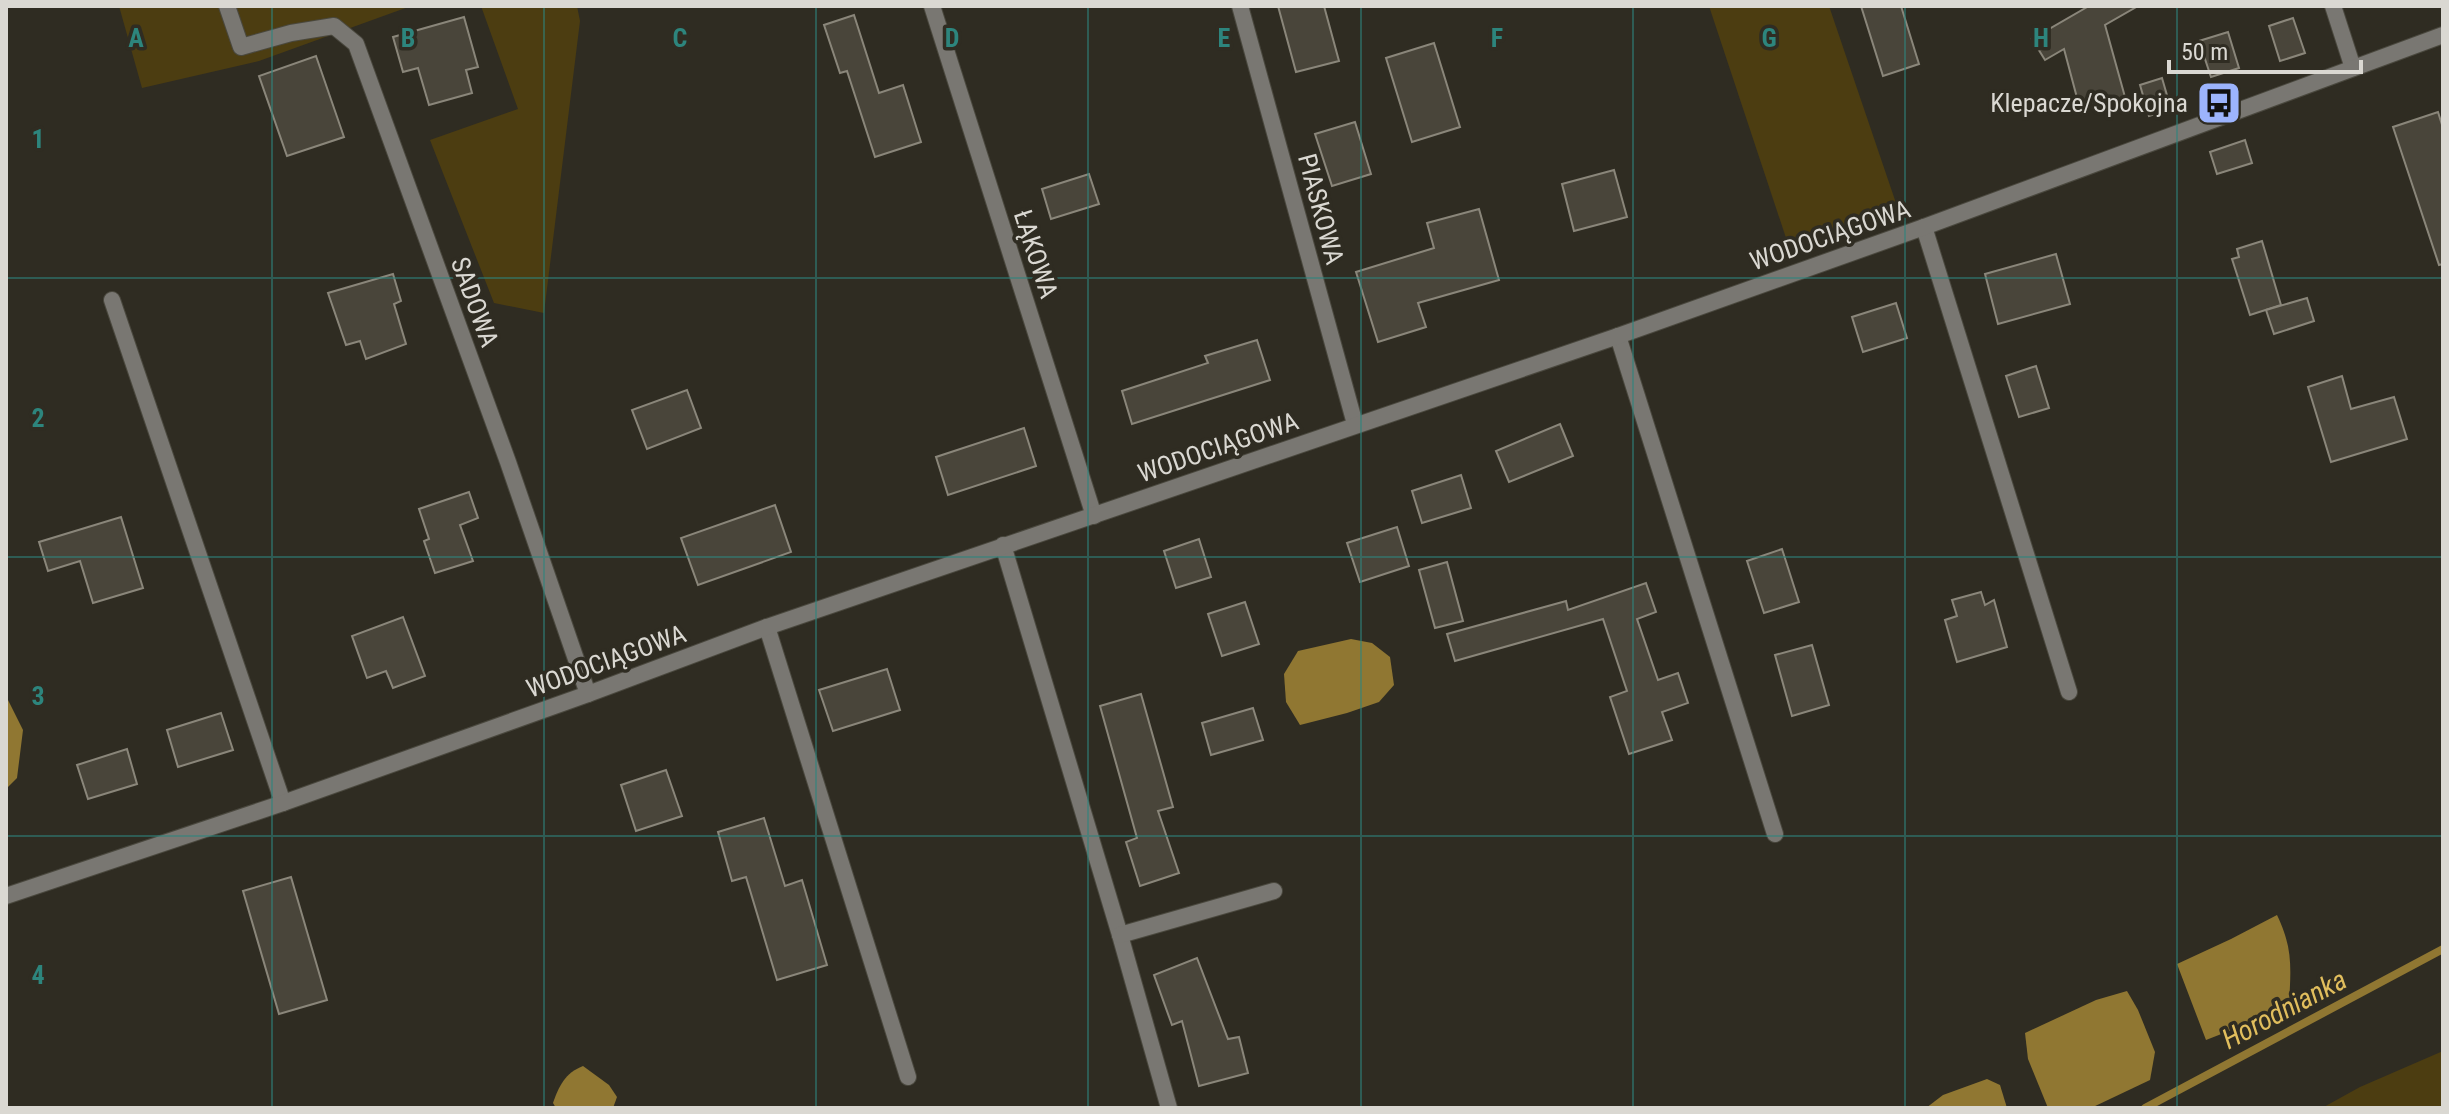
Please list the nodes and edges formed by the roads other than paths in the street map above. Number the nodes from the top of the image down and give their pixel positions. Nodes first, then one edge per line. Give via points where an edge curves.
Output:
1 (227, 6) edge
2 (932, 6) edge
3 (1240, 6) edge
4 (2333, 6) edge
5 (2443, 35) edge
6 (2353, 68) junction
7 (1924, 227) junction
8 (112, 300) dead end
9 (1618, 336) junction
10 (1355, 424) junction
11 (1094, 516) junction
12 (1003, 545) junction
13 (767, 627) junction
14 (2069, 692) dead end
15 (588, 694) junction
16 (283, 803) junction
17 (1775, 834) dead end
18 (1274, 891) dead end
19 (6, 896) edge
20 (1120, 935) junction
21 (908, 1077) dead end
22 (1169, 1108) edge

1 - 15 street, SADOWA via 241,47 334,26 356,44
2 - 11 street, ŁĄKOWA
3 - 10 street, PIASKOWA
4 - 6 street
5 - 6 street, WODOCIĄGOWA
6 - 7 street, WODOCIĄGOWA
7 - 9 street, WODOCIĄGOWA
7 - 14 street
8 - 16 street
9 - 10 street, WODOCIĄGOWA
9 - 17 street
10 - 11 street, WODOCIĄGOWA
11 - 12 street, WODOCIĄGOWA
12 - 13 street, WODOCIĄGOWA
12 - 20 street
13 - 15 street, WODOCIĄGOWA
13 - 21 street
15 - 16 street, WODOCIĄGOWA
16 - 19 street, WODOCIĄGOWA
18 - 20 street
20 - 22 street

